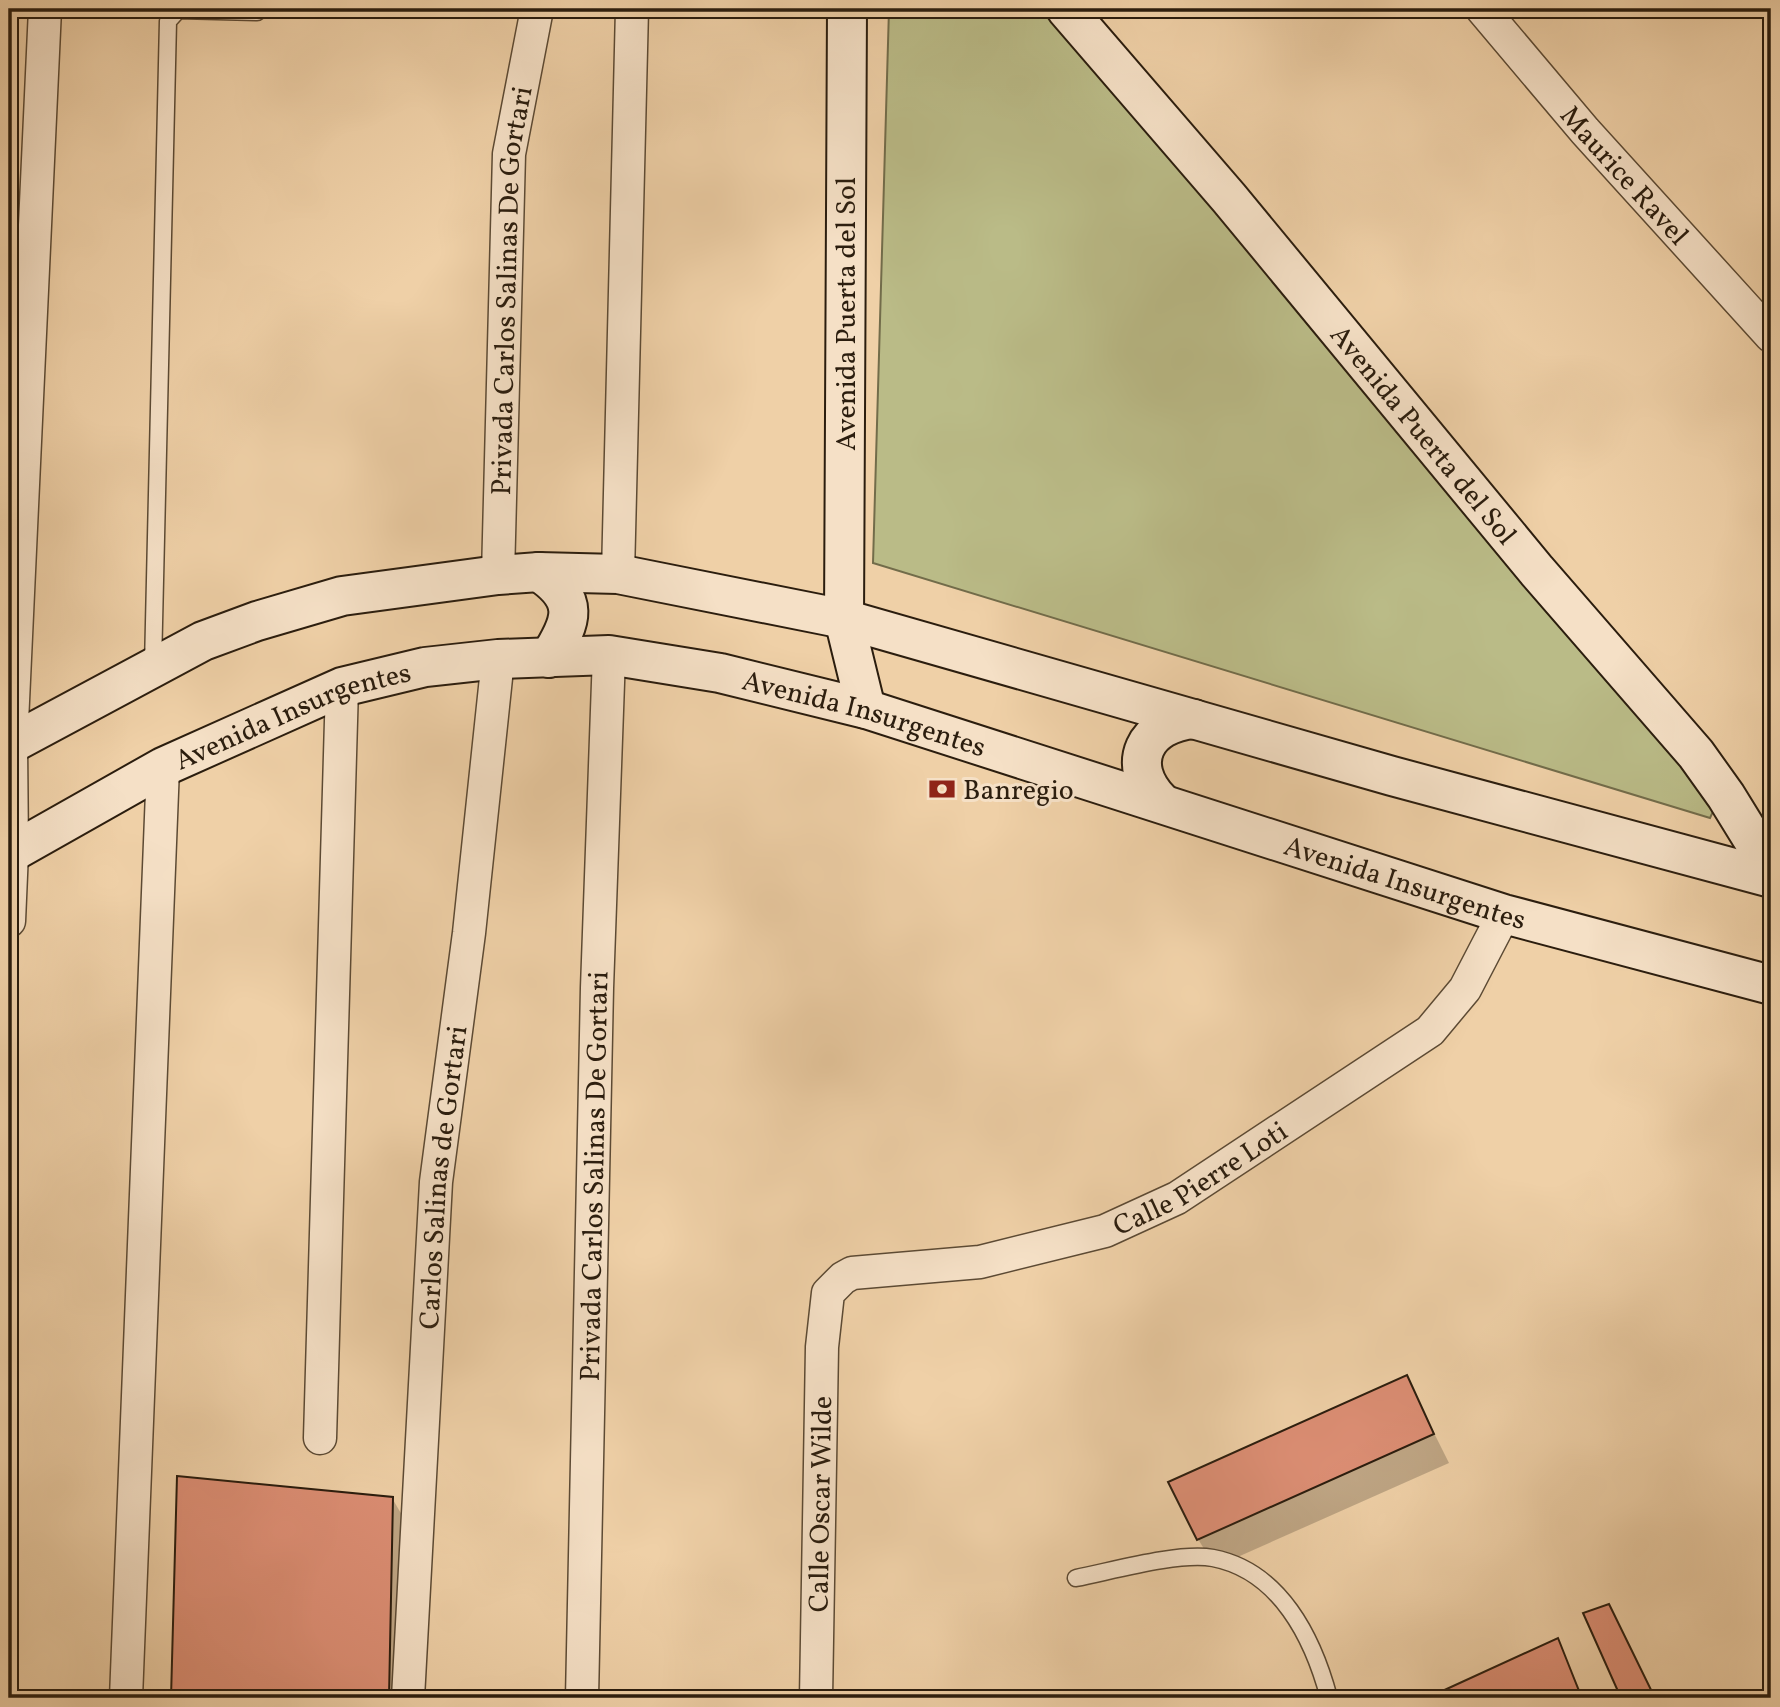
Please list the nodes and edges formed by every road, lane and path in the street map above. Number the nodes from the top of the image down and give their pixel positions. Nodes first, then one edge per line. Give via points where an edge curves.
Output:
1 (45, 9) edge
2 (257, 9) edge
3 (537, 9) edge
4 (632, 9) edge
5 (847, 9) edge
6 (1066, 9) edge
7 (1482, 9) edge
8 (1771, 336) edge
9 (540, 572) junction
10 (618, 574) junction
11 (498, 575) junction
12 (844, 619) junction
13 (609, 655) junction
14 (549, 658) junction
15 (498, 659) junction
16 (153, 666) junction
17 (342, 687) junction
18 (866, 709) junction
19 (1194, 719) junction
20 (10, 745) edge
21 (163, 767) junction
22 (1160, 802) junction
23 (11, 853) edge
24 (1771, 869) edge
25 (1771, 878) edge
26 (1504, 914) junction
27 (9, 921) edge
28 (1771, 985) edge
29 (824, 1309) joint
30 (320, 1438) dead end
31 (1076, 1578) dead end
32 (127, 1698) edge
33 (408, 1698) edge
34 (582, 1698) edge
35 (816, 1698) edge
36 (1329, 1698) edge

1 - 20 street
2 - 16 lane via 178,10 168,21
3 - 11 street, Privada Carlos Salinas De Gortari via 509,154
4 - 10 street
5 - 12 main road, Avenida Puerta del Sol
6 - 24 main road, Avenida Puerta del Sol via 1696,754
7 - 8 street, Maurice Ravel via 1585,131
9 - 10 main road
9 - 11 main road
9 - 14 main road via 560,589 569,608 568,627
10 - 12 main road
11 - 16 main road via 342,596 257,621
12 - 18 main road, Avenida Puerta del Sol
12 - 19 main road
13 - 14 main road, Avenida Insurgentes
13 - 18 main road, Avenida Insurgentes via 720,673
13 - 34 street, Privada Carlos Salinas De Gortari
14 - 15 main road, Avenida Insurgentes
15 - 17 main road, Avenida Insurgentes via 425,667
15 - 33 street, Carlos Salinas de Gortari via 436,1182
16 - 20 main road
17 - 21 main road, Avenida Insurgentes
17 - 30 street
18 - 22 main road, Avenida Insurgentes
19 - 22 main road via 1164,724 1145,747 1143,777
19 - 25 main road
20 - 23 street
21 - 23 main road, Avenida Insurgentes
21 - 32 street
22 - 26 main road, Avenida Insurgentes
23 - 27 street
26 - 28 main road, Avenida Insurgentes
26 - 29 street, Calle Pierre Loti via 1465,989 1430,1031 1177,1198 1105,1231 980,1262 852,1273 828,1293
29 - 35 street, Calle Oscar Wilde
31 - 36 lane via 1157,1562 1211,1558 1262,1577 1306,1636

